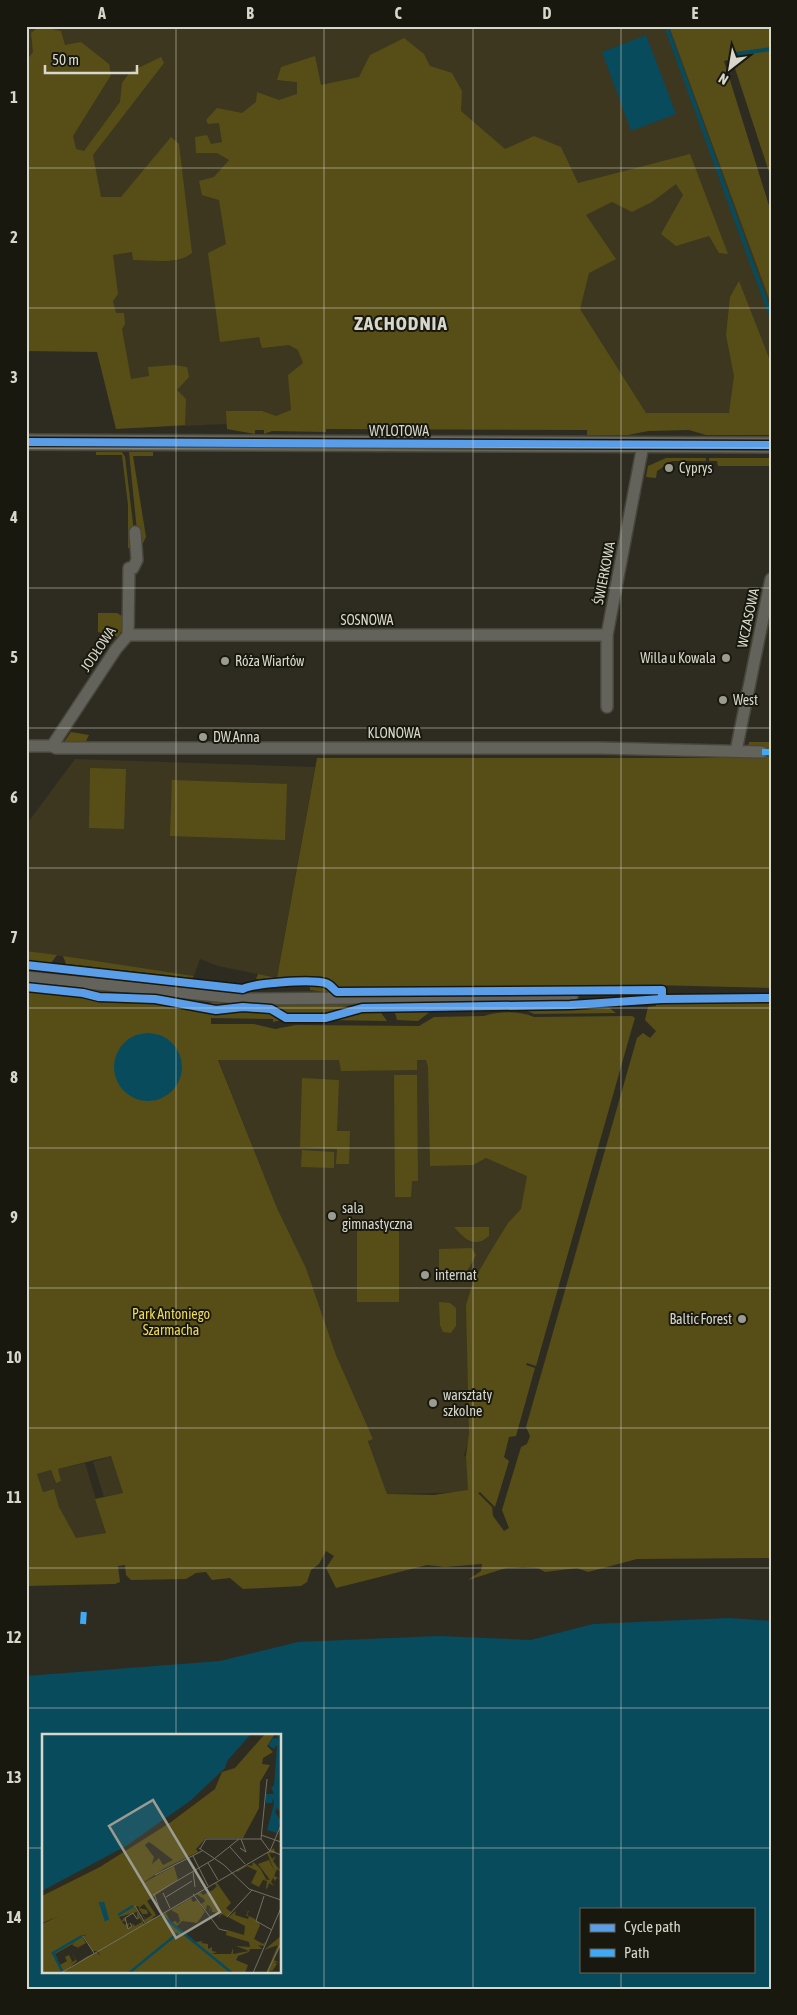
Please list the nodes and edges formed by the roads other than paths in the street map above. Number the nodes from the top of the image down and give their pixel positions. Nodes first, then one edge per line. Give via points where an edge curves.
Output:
1 (26, 442) edge
2 (643, 445) junction
3 (771, 445) edge
4 (135, 532) dead end
5 (771, 579) edge
6 (128, 635) junction
7 (607, 635) junction
8 (607, 707) dead end
9 (26, 746) edge
10 (52, 746) junction
11 (736, 751) junction
12 (762, 752) dead end
13 (26, 977) edge
14 (572, 996) dead end

1 - 2 street, WYLOTOWA
2 - 3 street, WYLOTOWA
2 - 7 street, ŚWIERKOWA
4 - 6 street, JODŁOWA via 137,560 133,568 129,568
5 - 11 street, WCZASOWA
6 - 7 street, SOSNOWA
6 - 10 street, JODŁOWA
7 - 8 street, ŚWIERKOWA
9 - 10 street, KLONOWA
10 - 11 street, KLONOWA
11 - 12 street, KLONOWA
13 - 14 street via 248,1000

